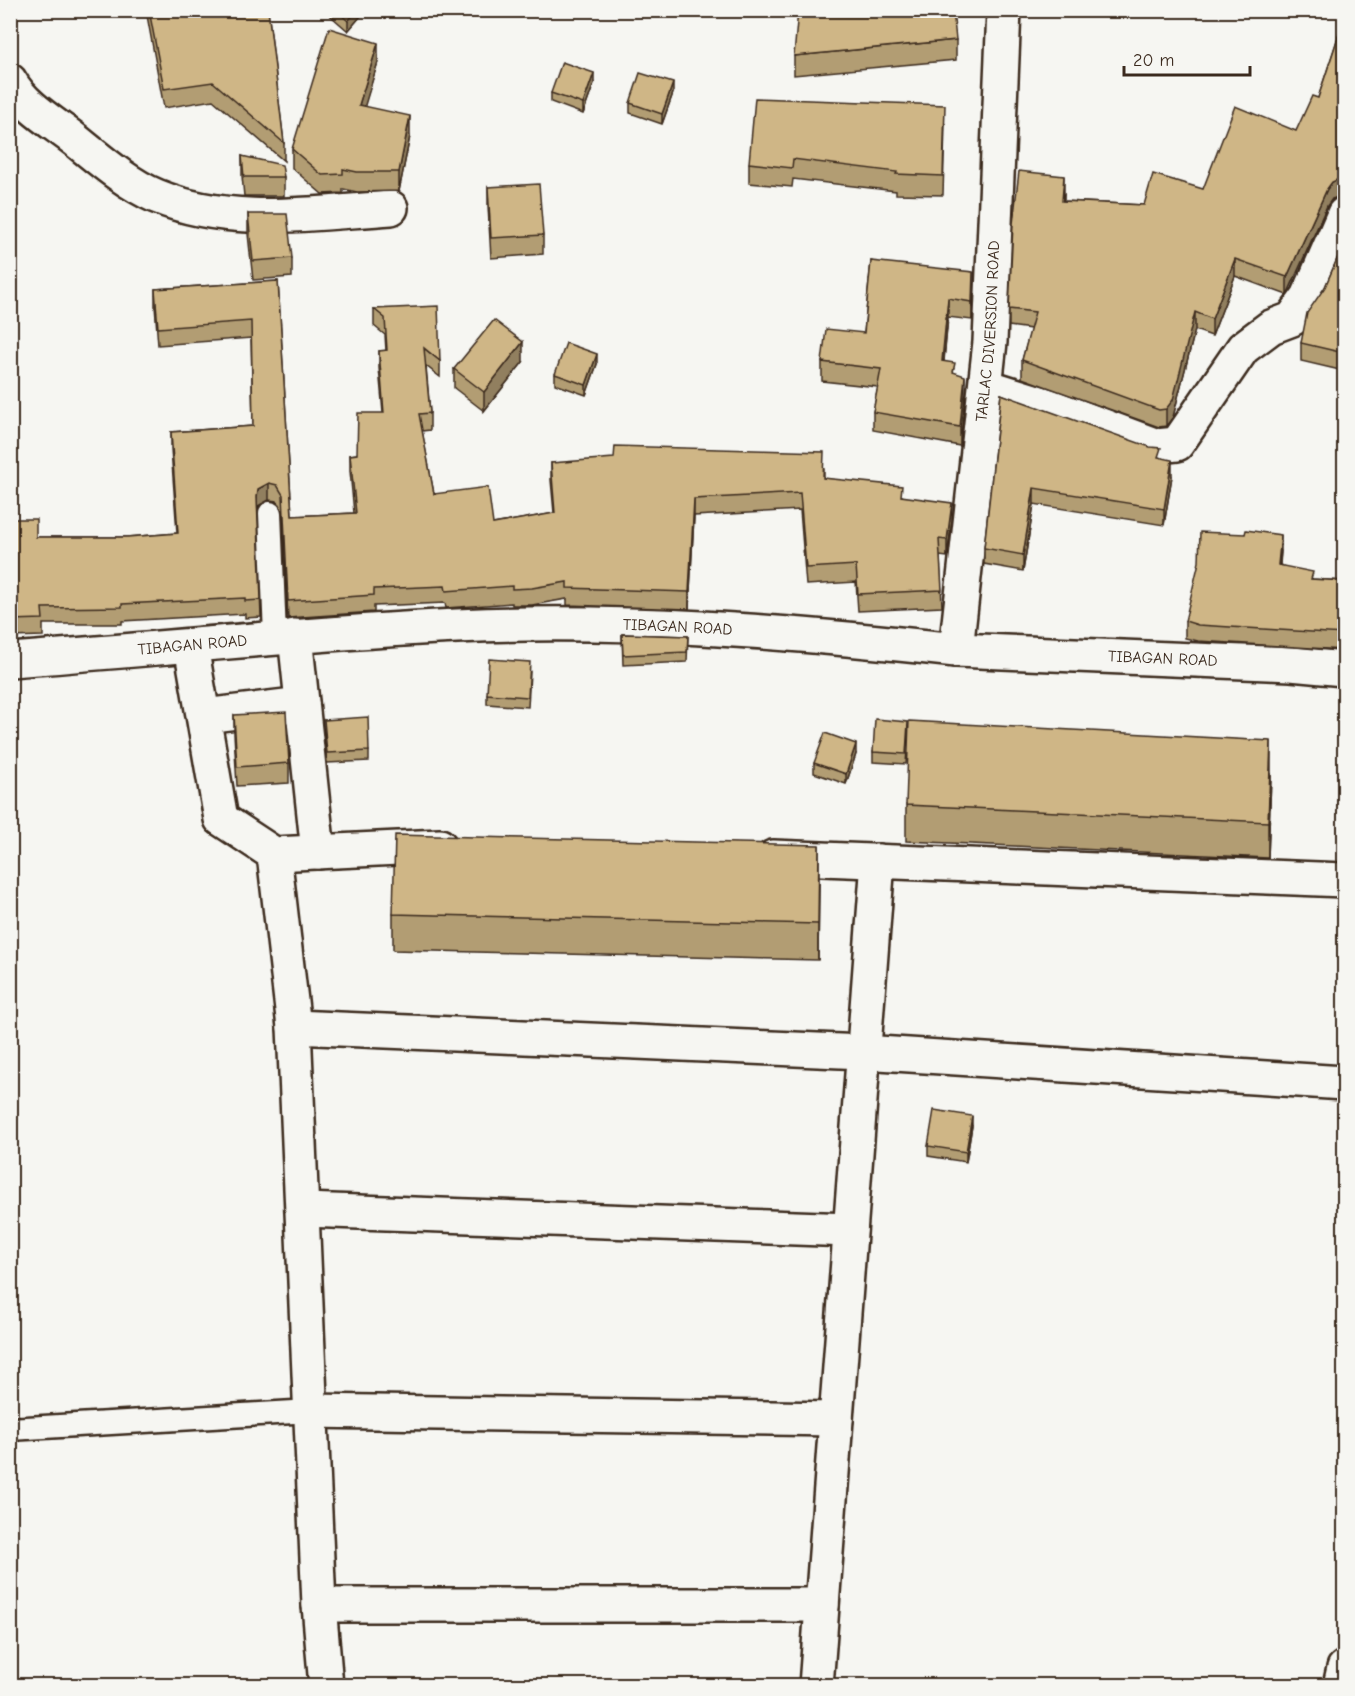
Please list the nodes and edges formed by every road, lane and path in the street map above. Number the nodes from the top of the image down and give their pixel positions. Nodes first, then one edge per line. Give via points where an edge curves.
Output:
1 (1004, 10) edge
2 (10, 81) edge
3 (391, 208) dead end
4 (1344, 214) edge
5 (987, 386) junction
6 (270, 513) dead end
7 (285, 636) junction
8 (191, 646) junction
9 (956, 650) junction
10 (10, 660) edge
11 (1344, 669) edge
12 (302, 704) junction
13 (204, 716) junction
14 (471, 845) edge
15 (318, 852) junction
16 (274, 854) junction
17 (746, 855) edge
18 (878, 861) junction
19 (1344, 880) edge
20 (294, 1027) junction
21 (863, 1052) junction
22 (1344, 1083) edge
23 (304, 1210) junction
24 (850, 1230) junction
25 (311, 1411) junction
26 (836, 1419) junction
27 (10, 1429) edge
28 (318, 1605) junction
29 (822, 1605) junction
30 (1344, 1668) edge
31 (326, 1686) edge
32 (816, 1686) edge
33 (1340, 1686) edge

1 - 5 street, TARLAC DIVERSION ROAD
2 - 3 street via 27,102 114,170 155,196 226,215
4 - 5 street via 1308,297 1292,320 1271,327 1243,348 1177,444 1157,446
5 - 9 street, TARLAC DIVERSION ROAD
6 - 7 lane
7 - 8 street, TIBAGAN ROAD
7 - 9 street, TIBAGAN ROAD via 459,626 696,626
7 - 12 street
8 - 10 street, TIBAGAN ROAD
8 - 13 street
9 - 11 street, TIBAGAN ROAD
12 - 13 street
12 - 15 street
13 - 16 street via 221,819
14 - 15 street
15 - 16 street
16 - 20 street
17 - 18 street
18 - 19 street
18 - 21 street
20 - 21 street
20 - 23 street
21 - 22 street
21 - 24 street
23 - 24 street
23 - 25 street
24 - 26 street
25 - 26 street
25 - 27 lane
25 - 28 street
26 - 29 street
28 - 29 street
28 - 31 street
29 - 32 street
30 - 33 street

